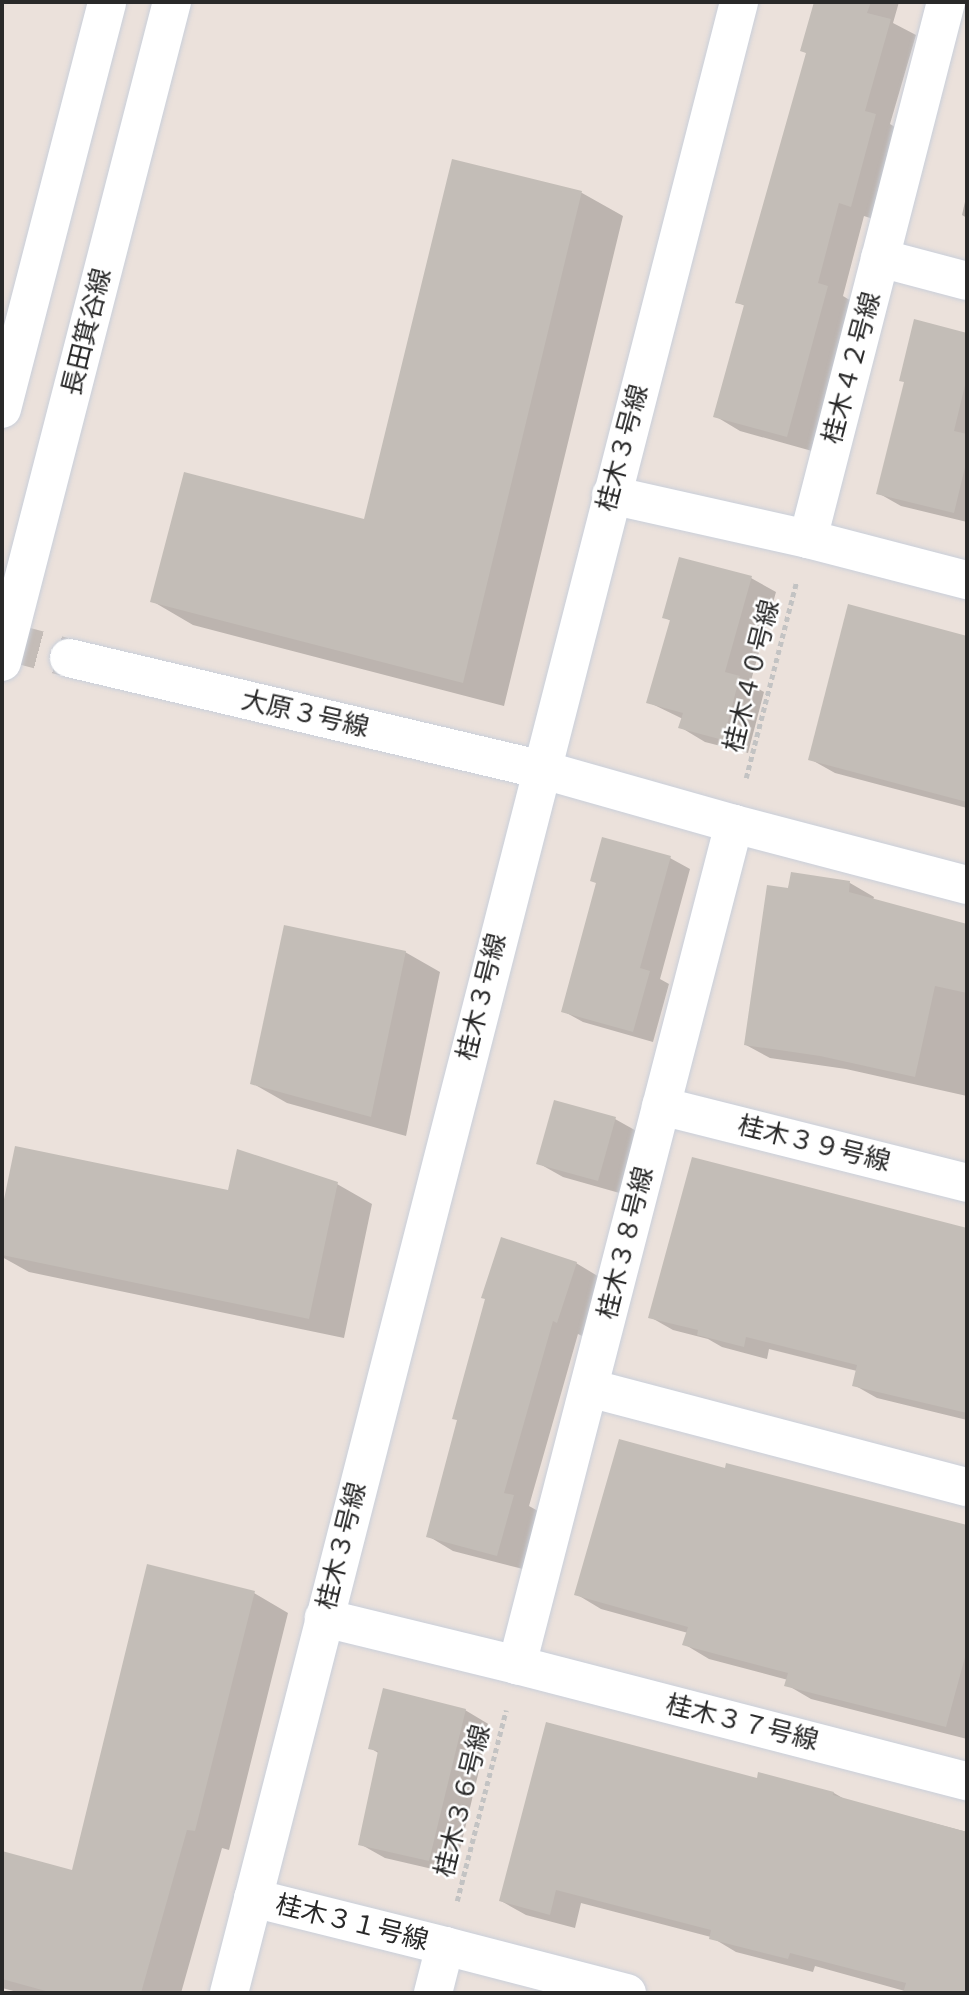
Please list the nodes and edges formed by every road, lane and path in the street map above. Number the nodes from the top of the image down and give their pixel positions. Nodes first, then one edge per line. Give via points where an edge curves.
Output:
1 (107, 2) edge
2 (172, 2) edge
3 (739, 2) edge
4 (946, 2) edge
5 (880, 258) junction
6 (967, 281) edge
7 (2, 409) edge
8 (611, 495) junction
9 (808, 539) junction
10 (967, 580) edge
11 (69, 658) tunnel mouth
12 (2, 662) edge
13 (540, 769) junction
14 (734, 824) junction
15 (967, 885) edge
16 (661, 1106) junction
17 (967, 1182) edge
18 (589, 1388) junction
19 (967, 1487) edge
20 (324, 1618) junction
21 (517, 1665) junction
22 (967, 1781) edge
23 (253, 1898) junction
24 (445, 1946) junction
25 (229, 1993) edge
26 (433, 1993) edge
27 (627, 1993) edge

1 - 7 street
2 - 12 street, 長田箕谷線
3 - 8 street, 桂木３号線
4 - 5 street, 桂木４２号線
5 - 6 street
5 - 9 street, 桂木４２号線
8 - 9 street
8 - 13 street, 桂木３号線
9 - 10 street
9 - 14 path, 桂木４０号線
11 - 13 street, 大原３号線
13 - 14 street
13 - 20 street, 桂木３号線
14 - 15 street
14 - 16 street, 桂木３８号線
16 - 17 street, 桂木３９号線
16 - 18 street, 桂木３８号線
18 - 19 street
18 - 21 street, 桂木３８号線
20 - 21 street
20 - 23 street, 桂木３号線
21 - 22 street, 桂木３７号線
21 - 24 path, 桂木３６号線
23 - 24 street, 桂木３１号線
23 - 25 street, 桂木３号線
24 - 26 street, 桂木３１号線
24 - 27 street

